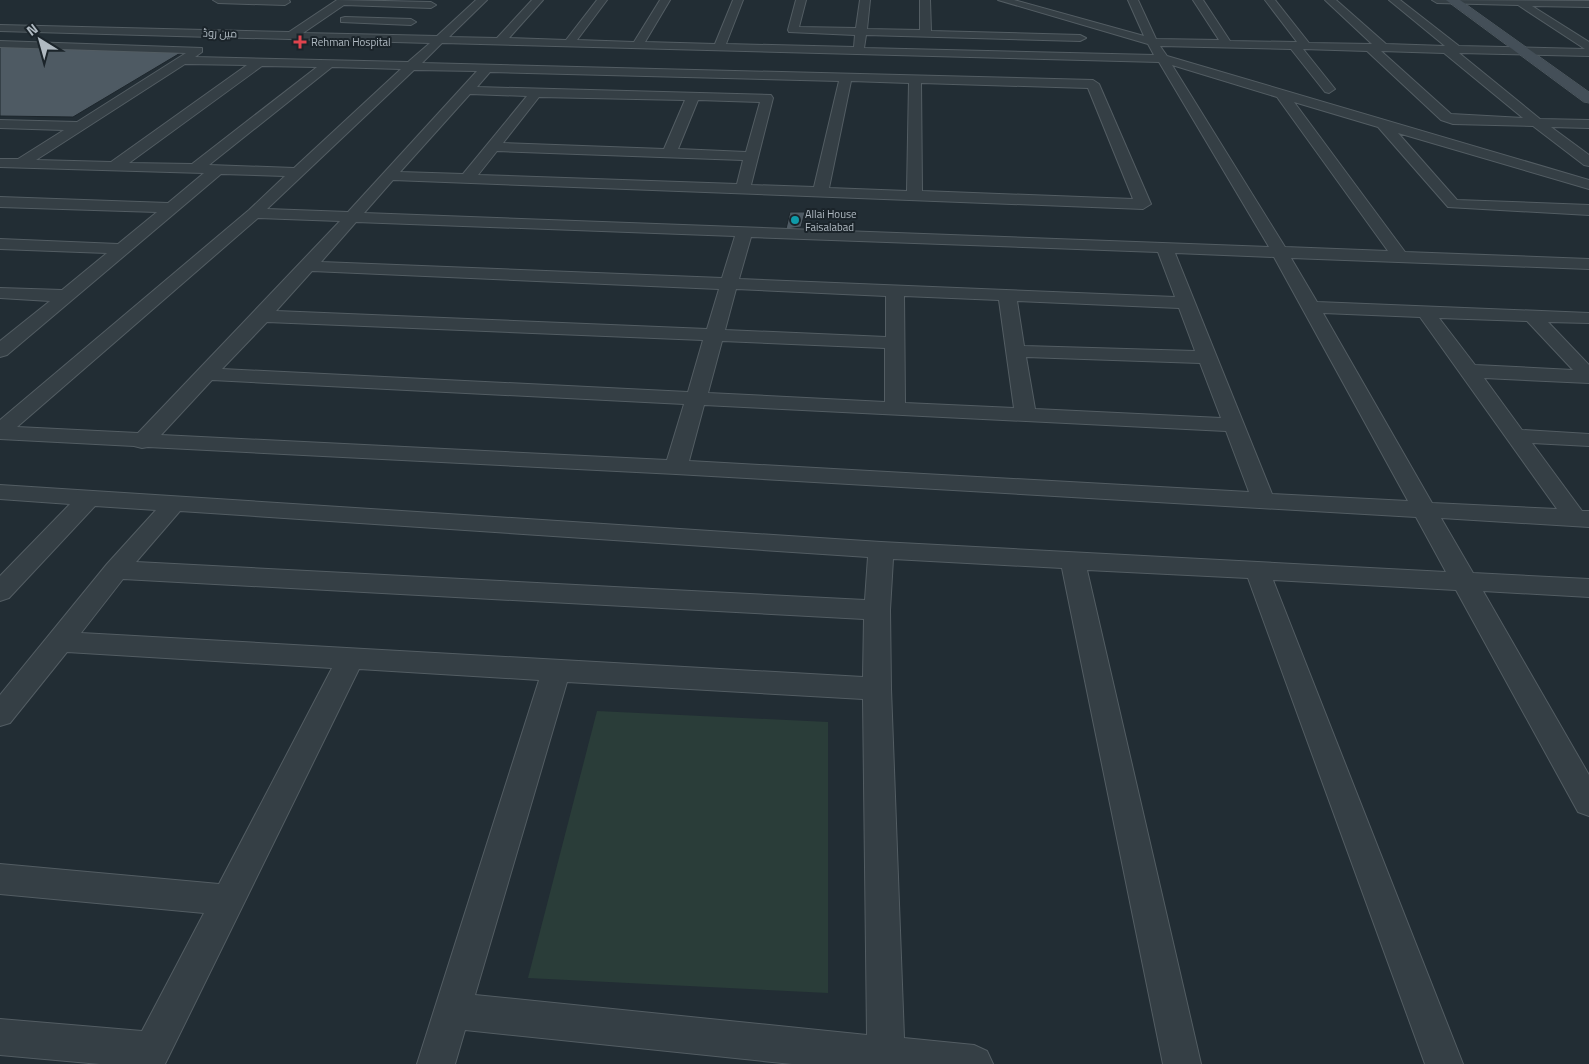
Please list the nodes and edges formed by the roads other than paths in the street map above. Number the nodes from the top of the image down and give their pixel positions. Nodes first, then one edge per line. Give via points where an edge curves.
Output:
1 (218, 0) edge
2 (482, 0) edge
3 (538, 0) edge
4 (602, 0) edge
5 (665, 0) edge
6 (738, 0) edge
7 (801, 0) edge
8 (865, 0) edge
9 (926, 0) edge
10 (1133, 0) edge
11 (1198, 0) edge
12 (1270, 0) edge
13 (1330, 0) edge
14 (1394, 0) edge
15 (1437, 0) edge
16 (1453, 0) edge
17 (1584, 0) edge
18 (286, 1) edge
19 (343, 1) edge
20 (1519, 1) edge
21 (434, 2) edge
22 (999, 3) edge
23 (1589, 3) edge
24 (270, 11) dead end
25 (315, 20) junction
26 (411, 22) junction
27 (248, 25) dead end
28 (0, 28) edge
29 (860, 32) junction
30 (228, 34) junction
31 (926, 34) junction
32 (292, 35) junction
33 (392, 38) junction
34 (1080, 38) dead end
35 (440, 39) junction
36 (500, 41) junction
37 (569, 43) junction
38 (0, 44) edge
39 (637, 44) junction
40 (1227, 44) junction
41 (1300, 46) junction
42 (719, 47) junction
43 (1589, 47) edge
44 (1377, 48) junction
45 (198, 50) junction
46 (858, 50) junction
47 (1158, 50) junction
48 (1452, 50) junction
49 (1525, 53) junction
50 (1589, 53) edge
51 (182, 60) junction
52 (259, 62) junction
53 (330, 63) junction
54 (412, 65) junction
55 (487, 68) junction
56 (846, 77) junction
57 (915, 79) junction
58 (1329, 89) dead end
59 (466, 90) junction
60 (536, 92) junction
61 (1281, 93) junction
62 (693, 97) junction
63 (1589, 99) edge
64 (1381, 122) junction
65 (1536, 123) junction
66 (0, 124) edge
67 (1589, 124) edge
68 (79, 126) junction
69 (493, 147) junction
70 (669, 153) junction
71 (752, 156) junction
72 (1589, 162) edge
73 (0, 163) edge
74 (20, 164) junction
75 (115, 166) junction
76 (196, 168) junction
77 (218, 169) junction
78 (297, 172) junction
79 (390, 176) junction
80 (468, 178) junction
81 (1589, 184) edge
82 (743, 188) junction
83 (821, 191) junction
84 (914, 195) junction
85 (0, 202) edge
86 (170, 208) junction
87 (1589, 210) edge
88 (254, 212) junction
89 (352, 216) junction
90 (744, 232) junction
91 (0, 244) edge
92 (1165, 248) junction
93 (120, 249) junction
94 (1280, 252) junction
95 (1400, 257) junction
96 (1589, 264) edge
97 (306, 266) junction
98 (729, 284) junction
99 (895, 291) junction
100 (0, 294) edge
101 (67, 296) junction
102 (1007, 296) junction
103 (1186, 303) junction
104 (1310, 307) junction
105 (1426, 312) junction
106 (262, 316) junction
107 (1532, 316) junction
108 (1589, 318) edge
109 (714, 334) junction
110 (893, 344) junction
111 (2, 348) edge
112 (1016, 351) junction
113 (1207, 357) junction
114 (1469, 371) junction
115 (207, 374) junction
116 (1589, 377) edge
117 (696, 398) junction
118 (894, 408) junction
119 (1025, 414) junction
120 (1234, 425) junction
121 (0, 432) edge
122 (1516, 436) junction
123 (1589, 440) edge
124 (142, 442) junction
125 (676, 467) junction
126 (0, 492) edge
127 (88, 499) junction
128 (1263, 500) junction
129 (174, 504) junction
130 (1422, 509) junction
131 (1582, 518) edge
132 (881, 550) junction
133 (1073, 560) junction
134 (116, 570) junction
135 (1257, 570) junction
136 (1462, 581) junction
137 (1589, 588) edge
138 (0, 592) edge
139 (877, 610) junction
140 (60, 642) junction
141 (350, 658) junction
142 (556, 671) junction
143 (877, 689) junction
144 (0, 715) edge
145 (1589, 803) edge
146 (0, 880) edge
147 (228, 900) junction
148 (452, 1011) junction
149 (0, 1037) edge
150 (886, 1056) junction
151 (148, 1057) edge
152 (436, 1064) edge
153 (974, 1064) edge
154 (1182, 1064) edge
155 (1444, 1064) edge

1 - 18 street
2 - 35 street
3 - 36 street
4 - 37 street
5 - 39 street
6 - 42 street
7 - 29 street via 793,30
8 - 29 street
9 - 31 street
10 - 47 street
11 - 40 street
12 - 41 street
13 - 44 street
14 - 48 street
15 - 16 street
16 - 20 street
16 - 49 main road
17 - 23 street
18 - 24 street
19 - 21 street
19 - 25 street
20 - 23 street
20 - 43 street
21 - 26 street
22 - 47 street
25 - 26 street
25 - 32 street
26 - 33 street
27 - 30 street
28 - 30 street, مین روڈ
29 - 31 street
29 - 46 street
30 - 32 street, مین روڈ
30 - 45 street
31 - 34 street via 1002,32
32 - 33 street, مین روڈ
33 - 35 street, مین روڈ
35 - 36 street, مین روڈ
35 - 54 street
36 - 37 street, مین روڈ
37 - 39 street, مین روڈ
38 - 45 street
39 - 42 street, مین روڈ
40 - 41 street
40 - 47 street
41 - 44 street
41 - 58 street
42 - 46 street, مین روڈ
44 - 48 street
44 - 65 street via 1446,117 1461,121
45 - 51 street
46 - 47 street, مین روڈ
47 - 61 street
47 - 94 street
48 - 49 street
48 - 65 street
49 - 50 street
49 - 63 main road
51 - 52 street
51 - 68 street
52 - 53 street
52 - 75 street
53 - 54 street
53 - 76 street
54 - 55 street
54 - 78 street
55 - 56 street
55 - 59 street
56 - 57 street
56 - 83 street
57 - 84 street
57 - 84 street via 1093,84 1143,204
59 - 60 street
59 - 79 street
60 - 62 street
60 - 69 street
61 - 64 street
61 - 95 street
62 - 70 street
62 - 71 street via 767,98
64 - 81 street
64 - 87 street via 1453,204
65 - 67 street
65 - 72 street
66 - 68 street
68 - 74 street
69 - 70 street
69 - 80 street
70 - 71 street
71 - 82 street
73 - 74 street
74 - 75 street
75 - 76 street
76 - 77 street
77 - 78 street
77 - 86 street
78 - 88 street
79 - 80 street
79 - 89 street
80 - 82 street
82 - 83 street
83 - 84 street
85 - 86 street
86 - 93 street
88 - 89 street
88 - 121 street
89 - 90 street
89 - 97 street
90 - 92 street
90 - 98 street
91 - 93 street
92 - 94 street
92 - 103 street
93 - 101 street
94 - 95 street
94 - 104 street
95 - 96 street
97 - 98 street
97 - 106 street
98 - 99 street
98 - 109 street
99 - 102 street
99 - 110 street
100 - 101 street
101 - 111 street
102 - 103 street
102 - 112 street
103 - 113 street
104 - 105 street
104 - 130 street
105 - 107 street
105 - 114 street
106 - 109 street
106 - 115 street
107 - 108 street
107 - 116 street
109 - 110 street
109 - 117 street
110 - 118 street
112 - 113 street
112 - 119 street
113 - 120 street
114 - 116 street
114 - 122 street
115 - 117 street
115 - 124 street
117 - 118 street
117 - 125 street
118 - 119 street
119 - 120 street
120 - 128 street
121 - 124 street
122 - 123 street
122 - 131 street
124 - 125 street
125 - 128 street
126 - 127 street
127 - 129 street
127 - 138 street
128 - 130 street
129 - 132 street
129 - 134 street
130 - 131 street
130 - 136 street
132 - 133 street
132 - 139 street
133 - 135 street
133 - 154 street
134 - 139 street
134 - 140 street
135 - 136 street
135 - 155 street
136 - 137 street
136 - 145 street
139 - 143 street
140 - 141 street
140 - 144 street
141 - 142 street
141 - 147 street
142 - 143 street
142 - 148 street
143 - 150 street
146 - 147 street
147 - 151 street
148 - 150 street
148 - 152 street
149 - 151 street
150 - 153 street

